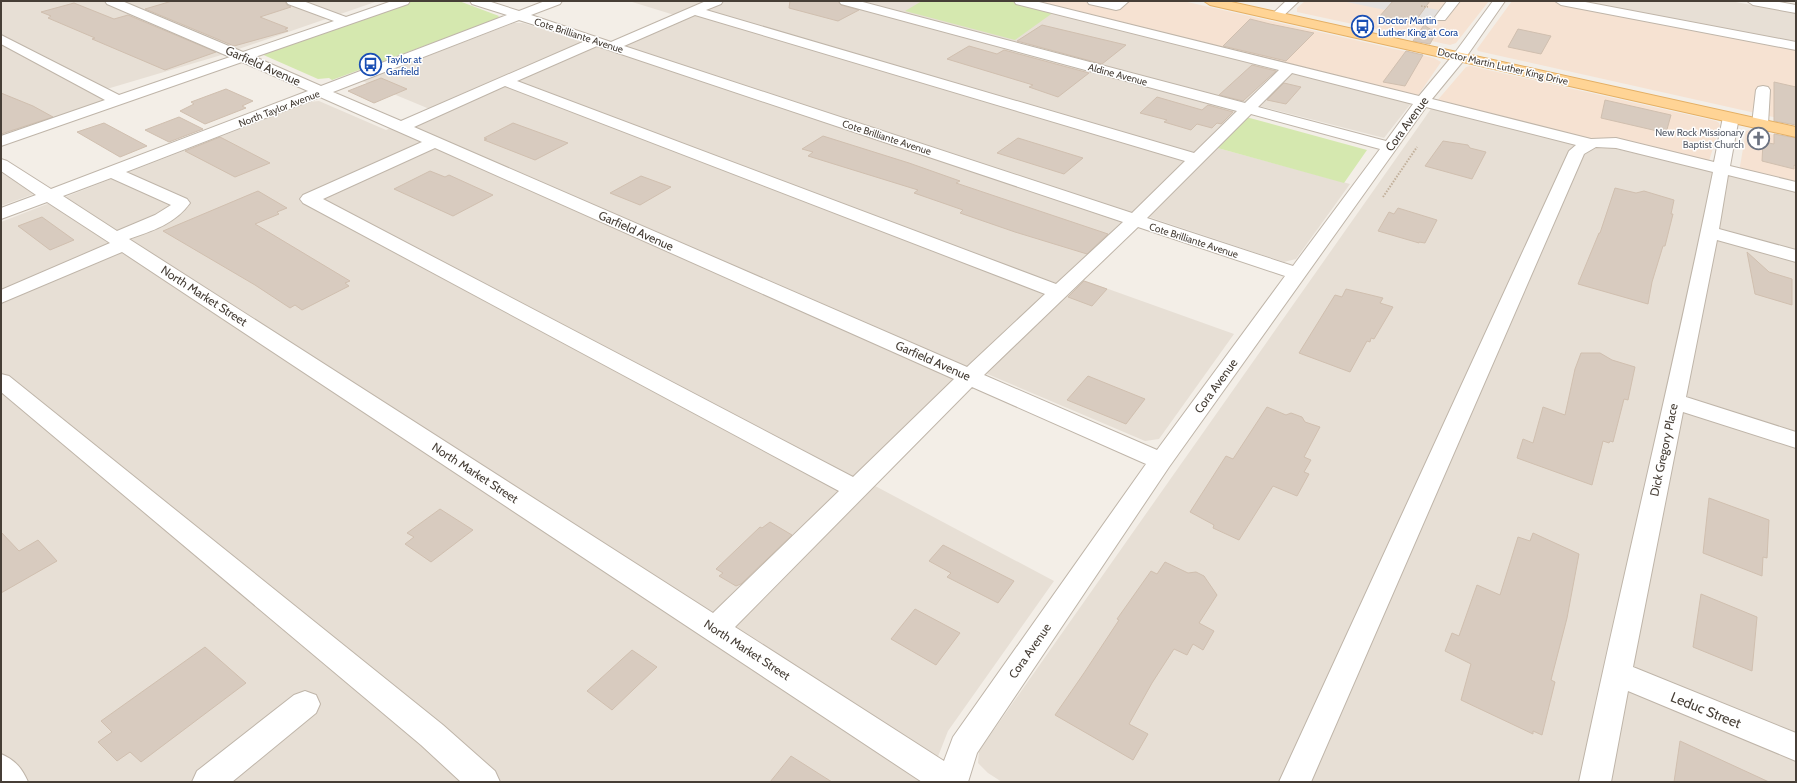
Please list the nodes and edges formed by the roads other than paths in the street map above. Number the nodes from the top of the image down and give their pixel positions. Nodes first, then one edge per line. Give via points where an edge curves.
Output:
1 (111, 1) edge
2 (292, 1) edge
3 (404, 1) edge
4 (476, 1) edge
5 (556, 1) edge
6 (717, 1) edge
7 (845, 1) edge
8 (896, 1) edge
9 (1020, 1) edge
10 (1093, 1) edge
11 (1123, 1) edge
12 (1210, 1) edge
13 (1293, 1) edge
14 (1454, 1) edge
15 (1499, 1) edge
16 (1561, 1) edge
17 (1753, 1) edge
18 (1796, 9) edge
19 (880, 10) junction
20 (694, 11) junction
21 (519, 15) junction
22 (1276, 16) junction
23 (1441, 17) dead end
24 (345, 21) junction
25 (1, 39) edge
26 (597, 41) junction
27 (612, 46) junction
28 (1796, 46) edge
29 (242, 57) junction
30 (1459, 57) junction
31 (1289, 68) junction
32 (504, 81) junction
33 (1763, 90) dead end
34 (320, 92) junction
35 (117, 100) junction
36 (1423, 101) junction
37 (1248, 108) junction
38 (1730, 117) junction
39 (1760, 124) junction
40 (400, 126) junction
41 (1796, 132) edge
42 (1, 141) edge
43 (435, 142) junction
44 (1589, 143) junction
45 (1391, 147) junction
46 (1196, 159) junction
47 (1, 164) edge
48 (1721, 169) junction
49 (112, 172) junction
50 (1796, 187) edge
51 (50, 195) junction
52 (1, 214) edge
53 (1135, 220) junction
54 (1709, 232) junction
55 (120, 241) junction
56 (1796, 256) edge
57 (1297, 274) junction
58 (1058, 292) junction
59 (1, 297) edge
60 (969, 377) junction
61 (1, 381) edge
62 (1674, 401) junction
63 (1796, 440) edge
64 (1161, 461) junction
65 (856, 489) junction
66 (715, 629) junction
67 (1616, 673) junction
68 (305, 704) dead end
69 (1796, 747) edge
70 (1, 769) edge
71 (12, 782) edge
72 (208, 782) edge
73 (484, 782) edge
74 (950, 782) edge
75 (1295, 782) edge
76 (1595, 782) edge

1 - 29 street, Garfield Avenue
2 - 24 street
3 - 24 street
4 - 21 street, Cote Brilliante Avenue
5 - 21 street, North Taylor Avenue
6 - 20 street
7 - 19 street, Aldine Avenue
8 - 19 street
9 - 31 street
10 - 11 street via 1116,6
12 - 22 main road, Doctor Martin Luther King Drive
13 - 22 street
14 - 23 street
15 - 30 street, Cora Avenue
16 - 28 street
17 - 18 street
19 - 37 street, Aldine Avenue
20 - 27 street
20 - 46 street
21 - 26 street, Cote Brilliante Avenue
21 - 34 street, North Taylor Avenue
22 - 30 main road, Doctor Martin Luther King Drive
24 - 29 street
25 - 35 street
26 - 27 street, Cote Brilliante Avenue
26 - 32 street
27 - 53 street, Cote Brilliante Avenue
29 - 34 street, Garfield Avenue
29 - 35 street
30 - 36 street, Cora Avenue
30 - 38 main road, Doctor Martin Luther King Drive
31 - 36 street
31 - 37 street
32 - 40 street
32 - 58 street
33 - 39 street
34 - 40 street, Garfield Avenue
34 - 49 street, North Taylor Avenue
35 - 42 street
36 - 44 street
36 - 45 street, Cora Avenue
37 - 45 street, Aldine Avenue
37 - 46 street
38 - 39 main road, Doctor Martin Luther King Drive
38 - 48 street, Dick Gregory Place
39 - 41 main road, Doctor Martin Luther King Drive
40 - 43 street, Garfield Avenue
43 - 60 street, Garfield Avenue
43 - 65 street via 309,199
44 - 48 street via 1616,143
44 - 75 street via 1577,151
45 - 57 street, Cora Avenue
46 - 53 street
47 - 51 street, North Market Street
48 - 50 street
48 - 54 street, Dick Gregory Place
49 - 51 street, North Taylor Avenue
49 - 55 street via 181,202 178,209 168,216
51 - 52 street, North Taylor Avenue
51 - 55 street, North Market Street
53 - 57 street, Cote Brilliante Avenue
53 - 58 street
54 - 56 street
54 - 62 street, Dick Gregory Place
55 - 59 street
55 - 66 street, North Market Street
57 - 64 street, Cora Avenue
58 - 60 street
60 - 64 street, Garfield Avenue
60 - 65 street
61 - 73 street via 426,730
62 - 63 street
62 - 67 street, Dick Gregory Place
64 - 74 street, Cora Avenue via 964,747
65 - 66 street
66 - 74 street, North Market Street
67 - 69 street, Leduc Street
67 - 76 street, Dick Gregory Place
68 - 72 street
70 - 71 street

